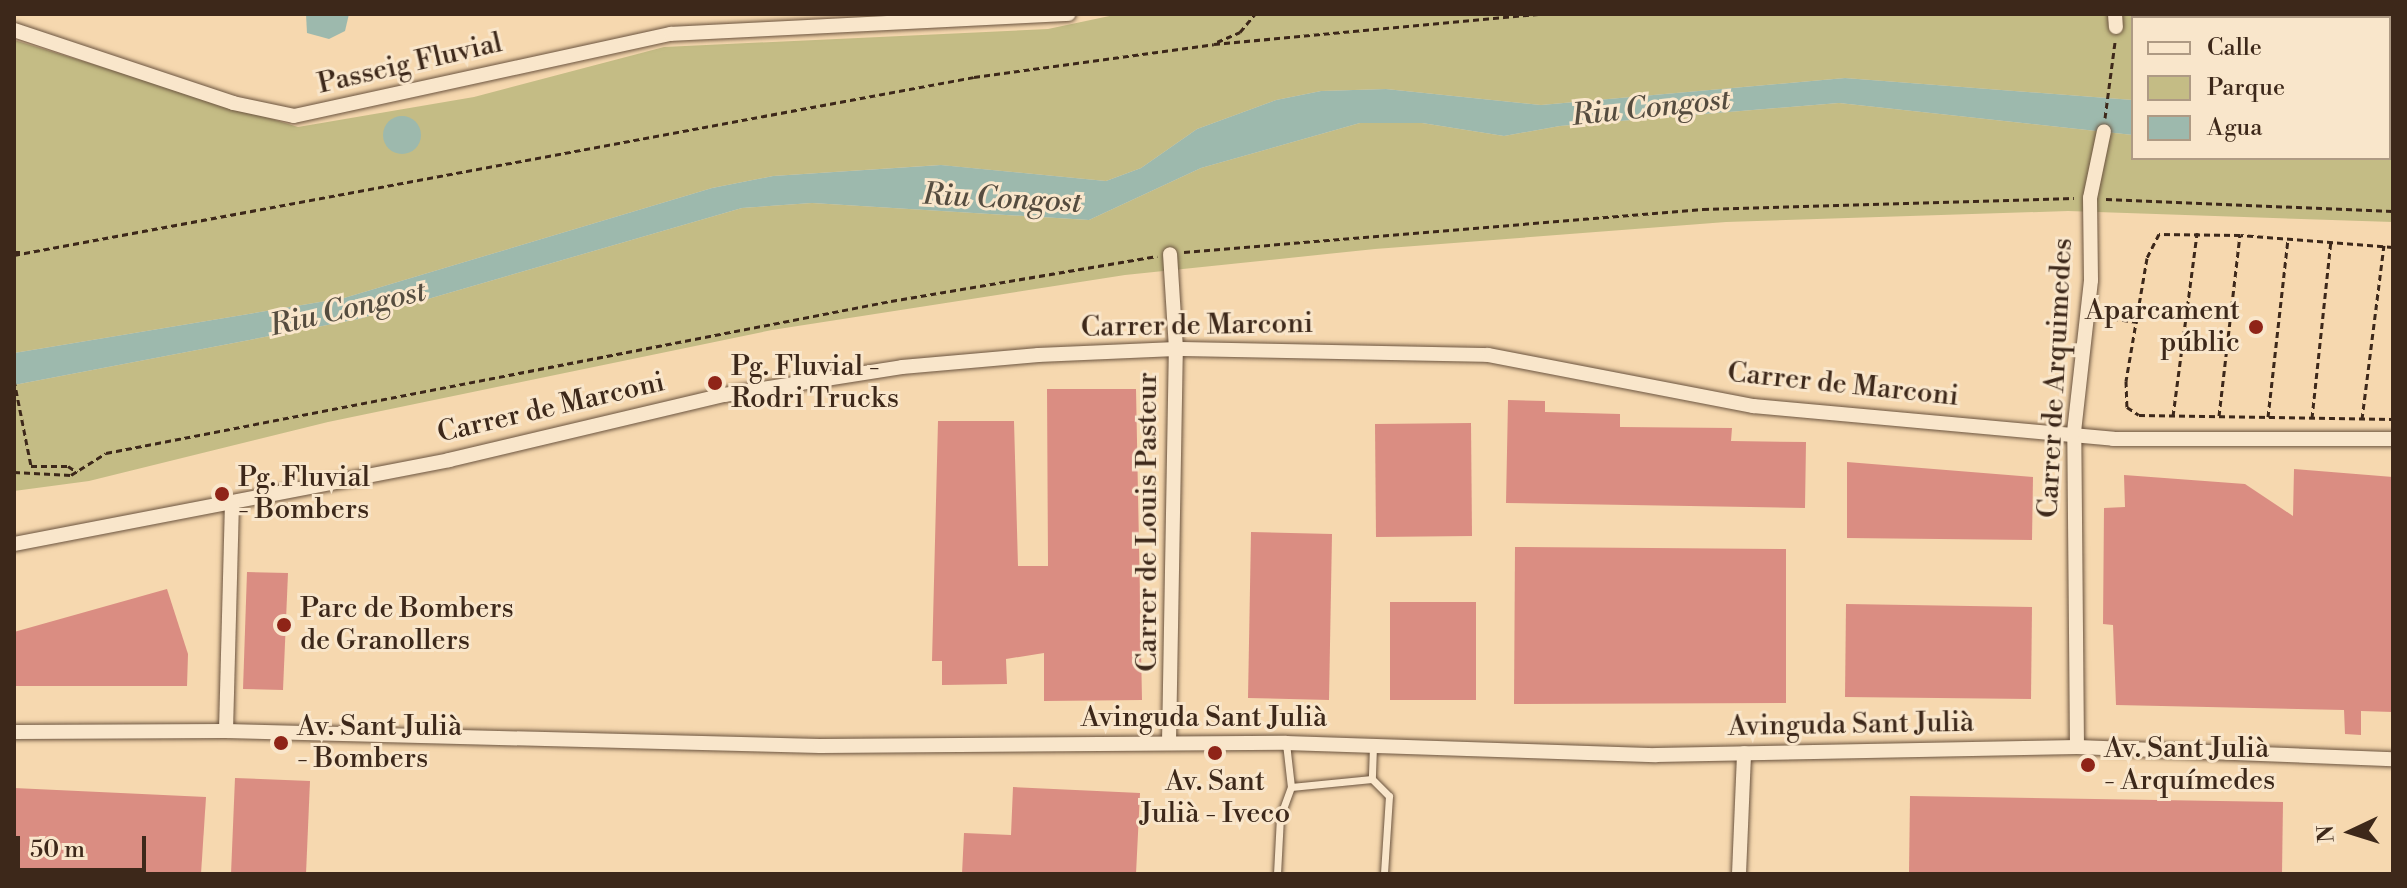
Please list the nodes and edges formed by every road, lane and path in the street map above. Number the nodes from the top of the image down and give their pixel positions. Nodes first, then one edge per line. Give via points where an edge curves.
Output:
1 (1068, 14) edge
2 (1255, 14) edge
3 (1539, 14) edge
4 (2116, 20) edge
5 (14, 30) edge
6 (1214, 44) junction
7 (2104, 131) joint
8 (2090, 198) junction
9 (2393, 211) edge
10 (2197, 233) junction
11 (2240, 235) junction
12 (2288, 237) junction
13 (2331, 240) junction
14 (2384, 245) junction
15 (2393, 247) edge
16 (14, 254) edge
17 (1170, 254) junction
18 (2085, 315) junction
19 (2138, 322) junction
20 (1176, 349) junction
21 (14, 380) edge
22 (2173, 416) junction
23 (2219, 416) junction
24 (2268, 417) junction
25 (2312, 418) junction
26 (2362, 419) junction
27 (2393, 419) edge
28 (2074, 432) junction
29 (2393, 439) edge
30 (14, 472) edge
31 (77, 473) junction
32 (232, 502) junction
33 (14, 544) edge
34 (226, 731) junction
35 (14, 732) edge
36 (1169, 742) junction
37 (1286, 743) junction
38 (1373, 746) junction
39 (2077, 747) junction
40 (1744, 753) junction
41 (2393, 759) edge
42 (1372, 779) junction
43 (1291, 787) junction
44 (1277, 874) edge
45 (1384, 874) edge
46 (1739, 874) edge

1 - 5 street, Passeig Fluvial via 671,34 294,116 233,103
2 - 6 path via 1240,32
3 - 6 path
4 - 7 path
6 - 16 path via 859,96 274,211
7 - 8 street, Carrer de Arquimedes
8 - 9 path
8 - 17 path via 1703,209
8 - 18 street, Carrer de Arquimedes via 2091,280
10 - 11 path
10 - 19 path via 2164,233 2155,239
10 - 22 path
11 - 12 path
11 - 23 path
12 - 13 path
12 - 24 path
13 - 14 path
13 - 25 path
14 - 15 path
14 - 26 path
17 - 20 street, Carrer de Louis Pasteur
17 - 31 path via 891,301 106,453
18 - 19 path
18 - 28 street, Carrer de Arquimedes
19 - 22 path via 2127,371 2127,407 2139,415
20 - 28 street, Carrer de Marconi via 1488,355 1753,406
20 - 32 street, Carrer de Marconi via 902,367 766,388 601,421 449,460
20 - 36 street, Carrer de Louis Pasteur
21 - 31 path via 31,466 68,466
22 - 23 path
23 - 24 path
24 - 25 path
25 - 26 path
26 - 27 path
28 - 29 street, Carrer de Marconi via 2113,439
28 - 39 street, Carrer de Arquimedes
30 - 31 path
32 - 33 street, Carrer de Marconi
32 - 34 street
34 - 35 street, Avinguda Sant Julià
34 - 36 street, Avinguda Sant Julià via 820,746
36 - 37 street, Avinguda Sant Julià
37 - 38 street, Avinguda Sant Julià
37 - 43 lane
38 - 40 street, Avinguda Sant Julià via 1505,753
38 - 42 lane
39 - 40 street, Avinguda Sant Julià
39 - 41 street, Avinguda Sant Julià
40 - 46 street
42 - 43 lane
42 - 45 lane via 1389,796
43 - 44 lane via 1280,817

